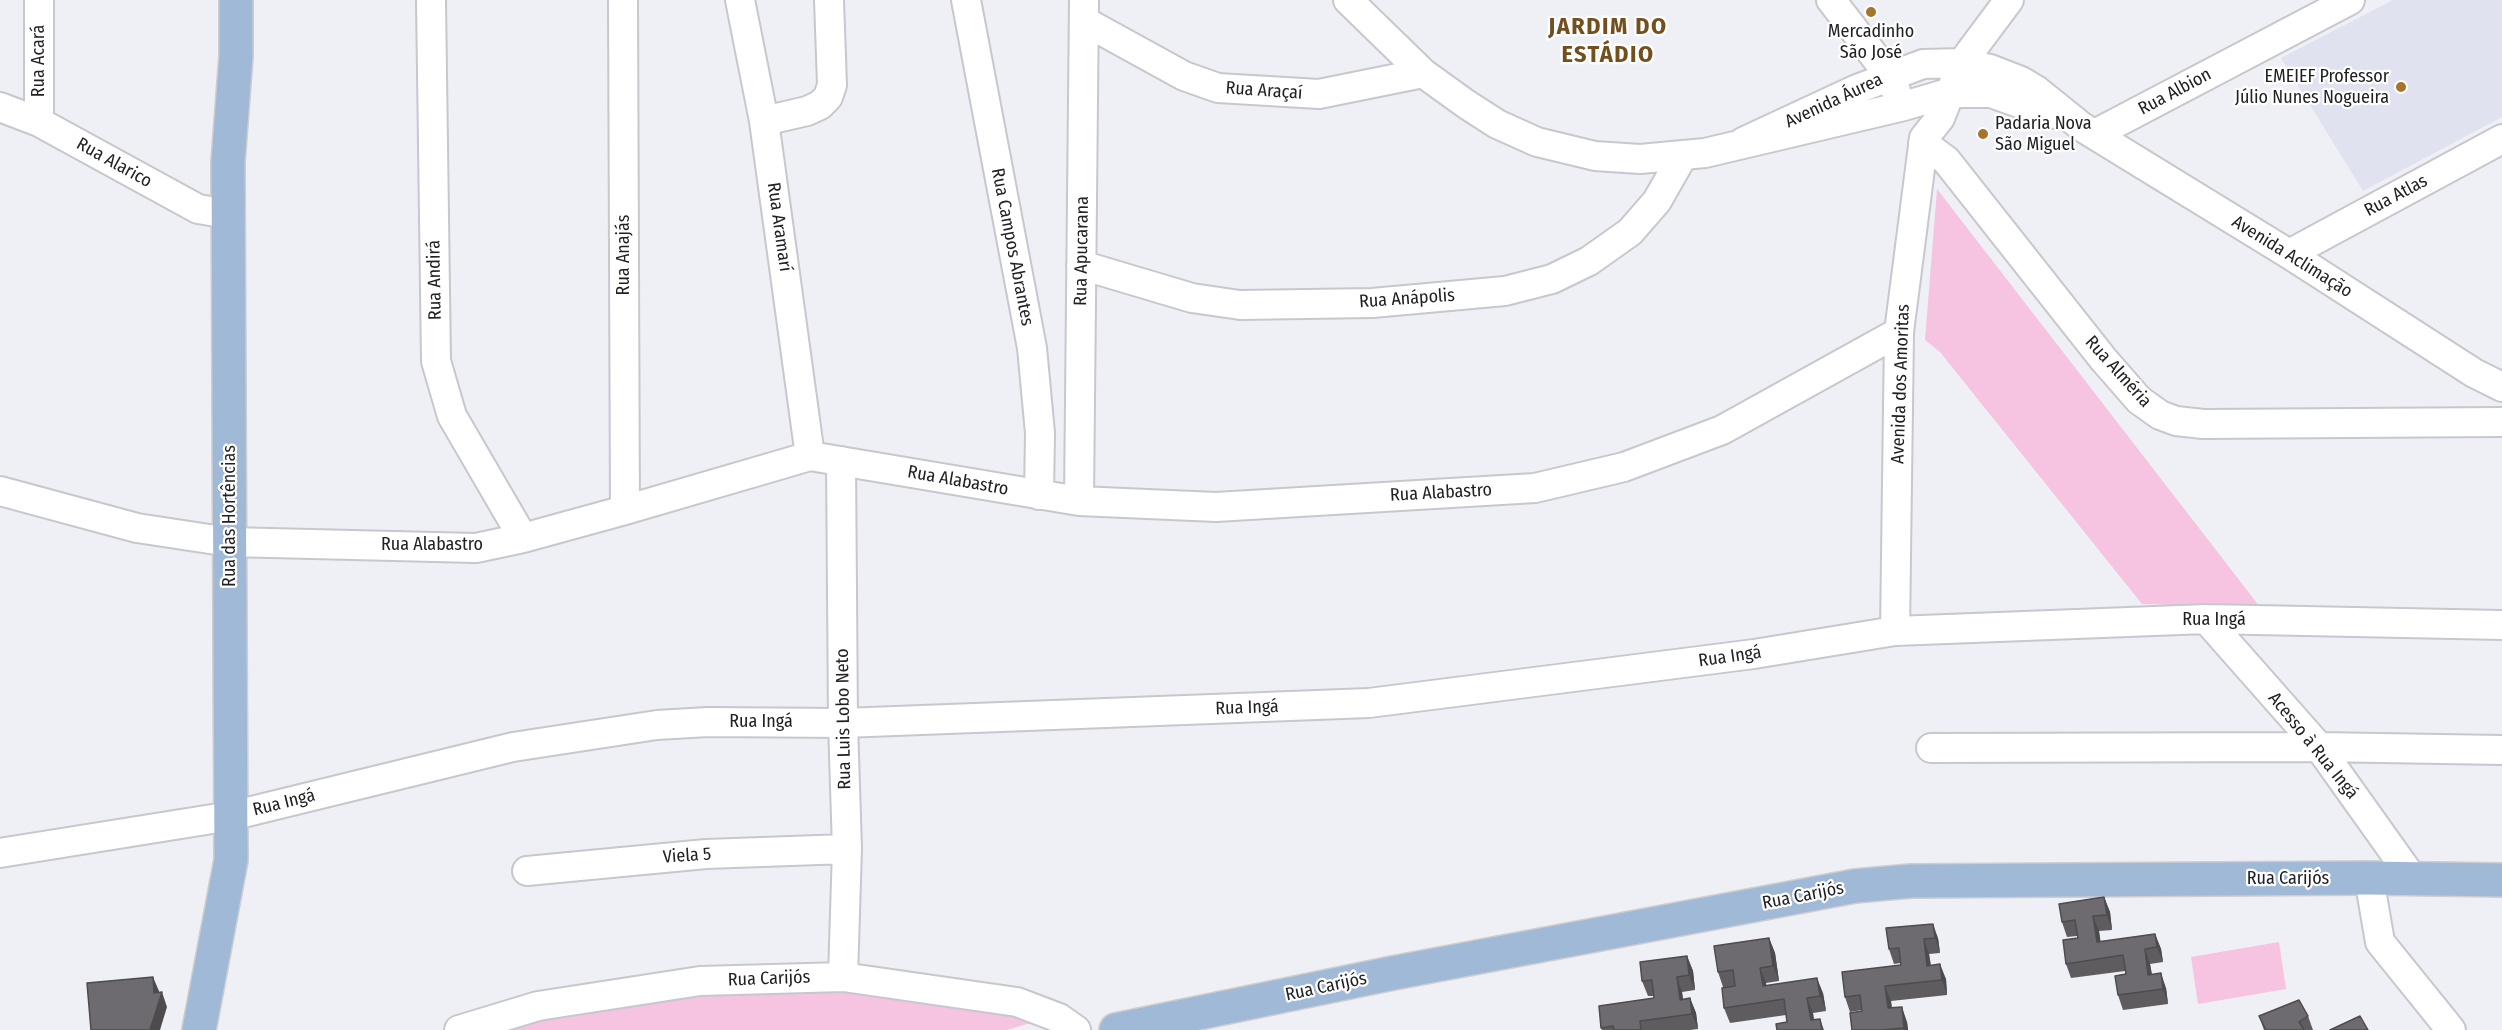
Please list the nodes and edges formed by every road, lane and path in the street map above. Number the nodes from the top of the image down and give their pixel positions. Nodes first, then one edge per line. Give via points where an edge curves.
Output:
1 (39, 0) edge
2 (236, 0) edge
3 (431, 0) edge
4 (623, 0) edge
5 (740, 0) edge
6 (829, 0) edge
7 (966, 0) edge
8 (1348, 0) edge
9 (1831, 0) edge
10 (2009, 0) edge
11 (2350, 0) edge
12 (1084, 10) edge
13 (1962, 63) junction
14 (1423, 74) junction
15 (1888, 75) junction
16 (1948, 93) junction
17 (1904, 106) junction
18 (0, 107) edge
19 (764, 121) junction
20 (39, 122) junction
21 (2089, 131) junction
22 (2502, 139) edge
23 (1923, 141) junction
24 (1743, 142) junction
25 (1682, 157) junction
26 (228, 214) junction
27 (2289, 254) junction
28 (1082, 265) junction
29 (1899, 332) junction
30 (2502, 387) edge
31 (2502, 399) edge
32 (2502, 422) edge
33 (2471, 423) junction
34 (810, 456) junction
35 (841, 461) junction
36 (0, 491) edge
37 (1039, 495) junction
38 (1079, 501) junction
39 (625, 510) junction
40 (523, 538) junction
41 (229, 542) junction
42 (2206, 619) junction
43 (2502, 625) edge
44 (1895, 631) junction
45 (843, 723) junction
46 (1931, 747) dead end
47 (2319, 747) junction
48 (2502, 750) edge
49 (231, 816) junction
50 (847, 849) junction
51 (0, 853) edge
52 (527, 871) dead end
53 (2369, 878) junction
54 (2413, 879) junction
55 (2502, 880) edge
56 (843, 977) junction
57 (199, 1030) edge
58 (459, 1030) edge
59 (1076, 1030) edge
60 (1116, 1030) edge
61 (2451, 1030) edge

1 - 20 street, Rua Acará
2 - 26 main road, Rua das Hortências
3 - 40 street, Rua Andirá via 436,361 452,416
4 - 39 street, Rua Anajás
5 - 19 street, Rua Aramarí
6 - 19 street via 832,85 828,97 807,111
7 - 37 street, Rua Campos Abrantes via 1032,348 1040,433
8 - 14 street, Avenida Áurea
9 - 15 street
10 - 13 street, Avenida dos Amoritas
11 - 21 street, Rua Albion
12 - 14 street, Rua Araçaí via 1184,76 1218,88 1319,94
12 - 28 street, Rua Apucarana
13 - 15 street, Avenida Áurea via 1923,64
13 - 16 street, Avenida dos Amoritas
13 - 21 street, Avenida Aclimação via 2021,81
14 - 25 street, Avenida Áurea via 1497,124 1537,142 1595,156
15 - 17 street
15 - 24 street, Avenida Áurea
16 - 17 street, Avenida Áurea
16 - 21 street, Avenida Aclimação via 1991,93
16 - 23 street, Avenida dos Amoritas via 1940,118
17 - 23 street
17 - 24 street, Avenida Áurea
18 - 20 street, Rua Alarico
19 - 34 street, Rua Aramarí
20 - 26 street, Rua Alarico via 198,209
21 - 27 street, Avenida Aclimação
22 - 27 street, Rua Atlas
23 - 29 street, Avenida dos Amoritas
23 - 33 street, Rua Alméria via 1946,160 2104,360 2139,400 2160,415 2203,424
24 - 25 street, Avenida Áurea
25 - 28 street, Rua Anápolis via 1657,201 1630,232 1589,261 1552,279 1505,291 1372,303 1240,305 1192,298
26 - 41 main road, Rua das Hortências
27 - 30 street, Avenida Aclimação
28 - 38 street, Rua Apucarana
29 - 38 street, Rua Alabastro via 1722,430 1624,467 1535,488 1216,507
29 - 44 street, Avenida dos Amoritas
31 - 33 street
32 - 33 street, Rua Alméria
34 - 35 street, Rua Alabastro
34 - 39 street, Rua Alabastro
35 - 37 street, Rua Alabastro
35 - 45 street, Rua Luis Lobo Neto
36 - 41 street, Rua Alabastro via 137,528
37 - 38 street, Rua Alabastro
39 - 40 street, Rua Alabastro
40 - 41 street, Rua Alabastro via 476,548
41 - 49 main road, Rua das Hortências
42 - 43 street, Rua Ingá
42 - 44 street, Rua Ingá
42 - 47 street, Acesso à Rua Ingá
44 - 45 street, Rua Ingá via 1754,654 1369,703
45 - 49 street, Rua Ingá via 677,724 513,747
45 - 50 street, Rua Luis Lobo Neto
46 - 47 street
47 - 48 street
47 - 54 street, Acesso à Rua Ingá
49 - 51 street, Rua Ingá
49 - 57 main road, Rua das Hortências via 231,860
50 - 52 street, Viela 5 via 706,854
50 - 56 street, Rua Luis Lobo Neto
53 - 54 main road, Rua Carijós
53 - 60 main road, Rua Carijós via 1911,880 1855,886
53 - 61 street via 2380,942
54 - 55 main road, Rua Carijós
56 - 58 street, Rua Carijós via 700,981 538,1006
56 - 59 street, Rua Carijós via 1017,1002 1059,1018

